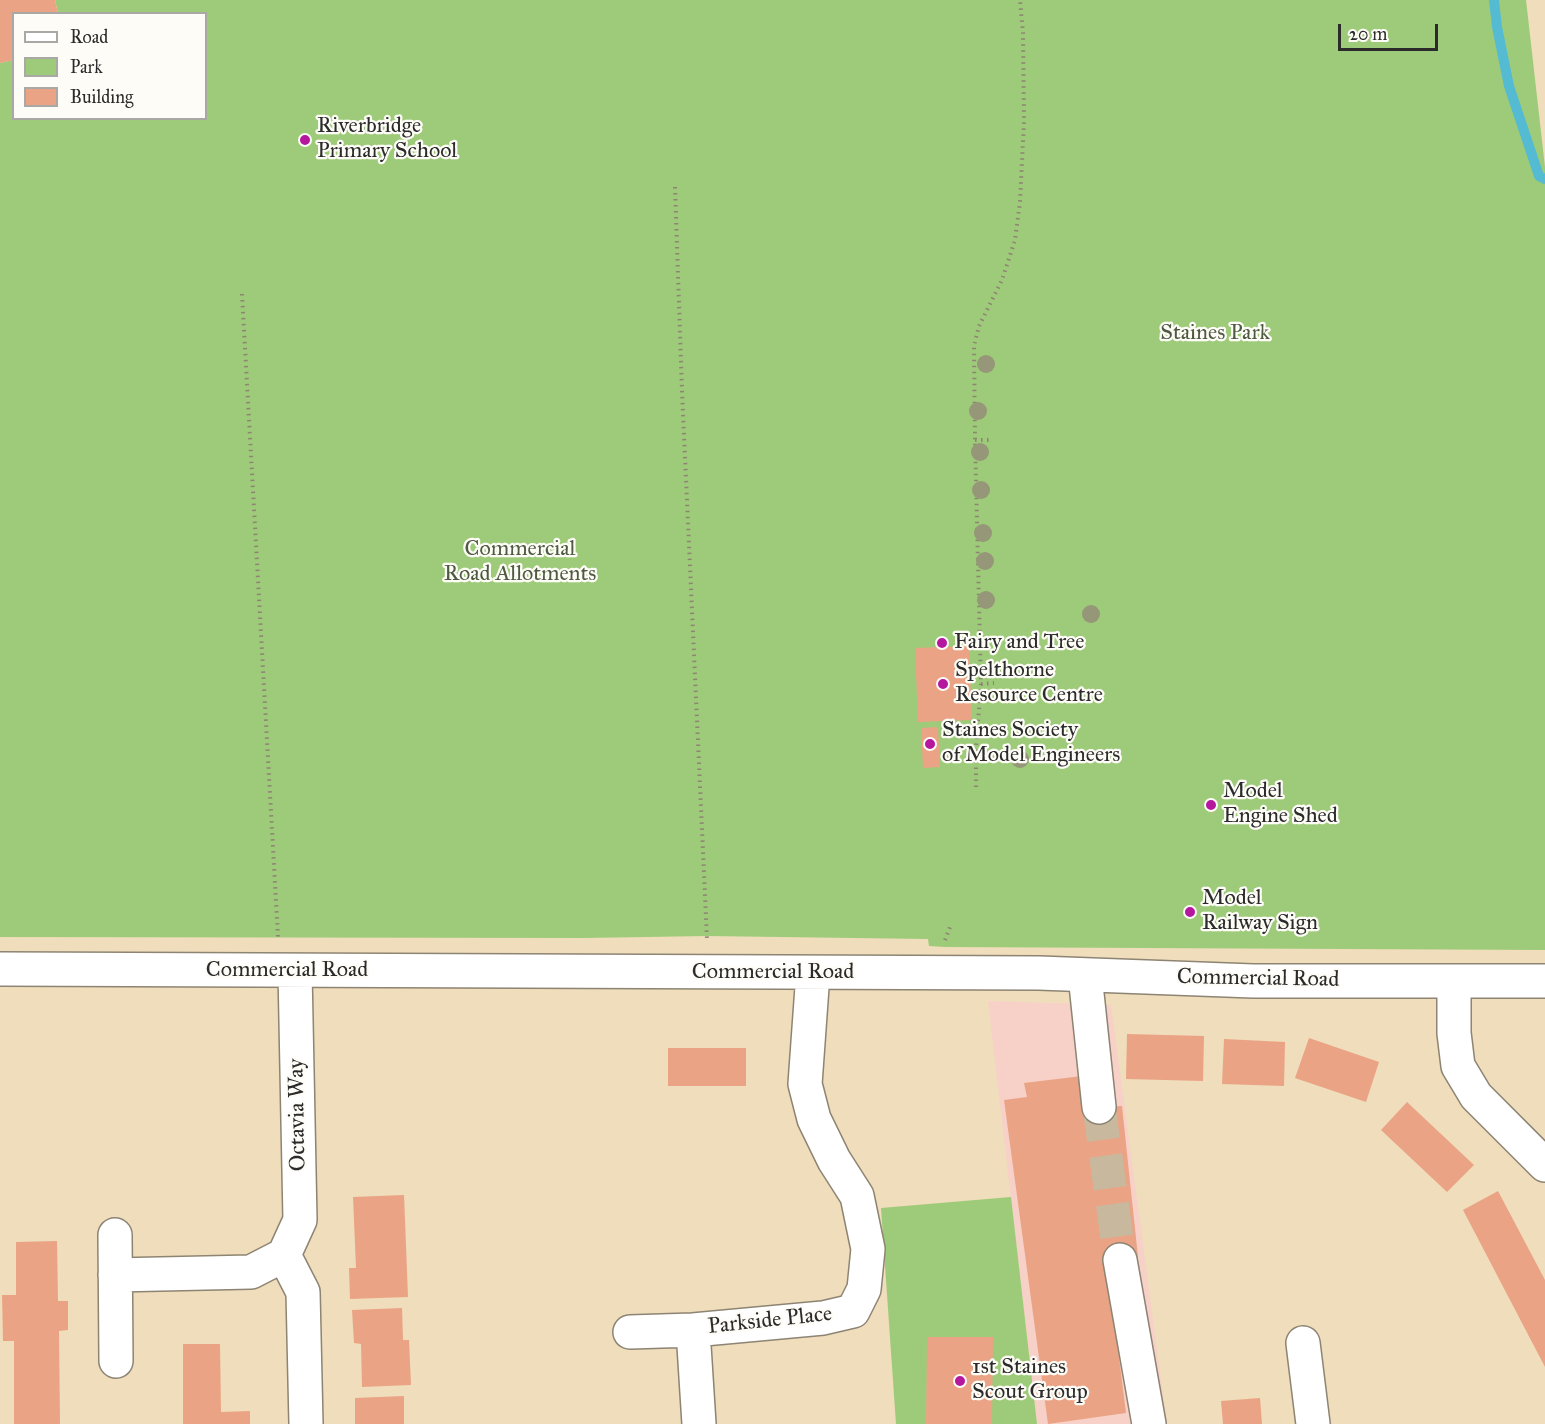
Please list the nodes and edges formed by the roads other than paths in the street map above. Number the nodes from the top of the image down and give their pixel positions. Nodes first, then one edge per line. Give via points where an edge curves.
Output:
1 (0, 969) edge
2 (286, 971) junction
3 (813, 973) junction
4 (1085, 975) junction
5 (1454, 981) junction
6 (1545, 981) edge
7 (1099, 1107) tunnel mouth
8 (1545, 1165) edge
9 (115, 1235) dead end
10 (284, 1255) junction
11 (1120, 1260) tunnel mouth
12 (115, 1275) junction
13 (693, 1330) junction
14 (630, 1332) dead end
15 (1304, 1343) dead end
16 (116, 1361) dead end
17 (306, 1424) edge
18 (699, 1424) edge
19 (1149, 1424) edge
20 (1313, 1424) edge

1 - 2 street, Commercial Road
2 - 3 street, Commercial Road
2 - 10 street, Octavia Way via 300,1220
3 - 4 street, Commercial Road
3 - 13 street, Parkside Place via 805,1084 814,1119 857,1196 868,1249 864,1289 853,1311 824,1318
4 - 5 street, Commercial Road via 1253,981
4 - 7 street
5 - 6 street, Commercial Road
5 - 8 street via 1458,1066 1476,1096
9 - 12 street
10 - 12 street via 250,1272
10 - 17 street via 303,1292
11 - 19 street
12 - 16 street
13 - 14 street, Parkside Place
13 - 18 street, Parkside Place
15 - 20 street

